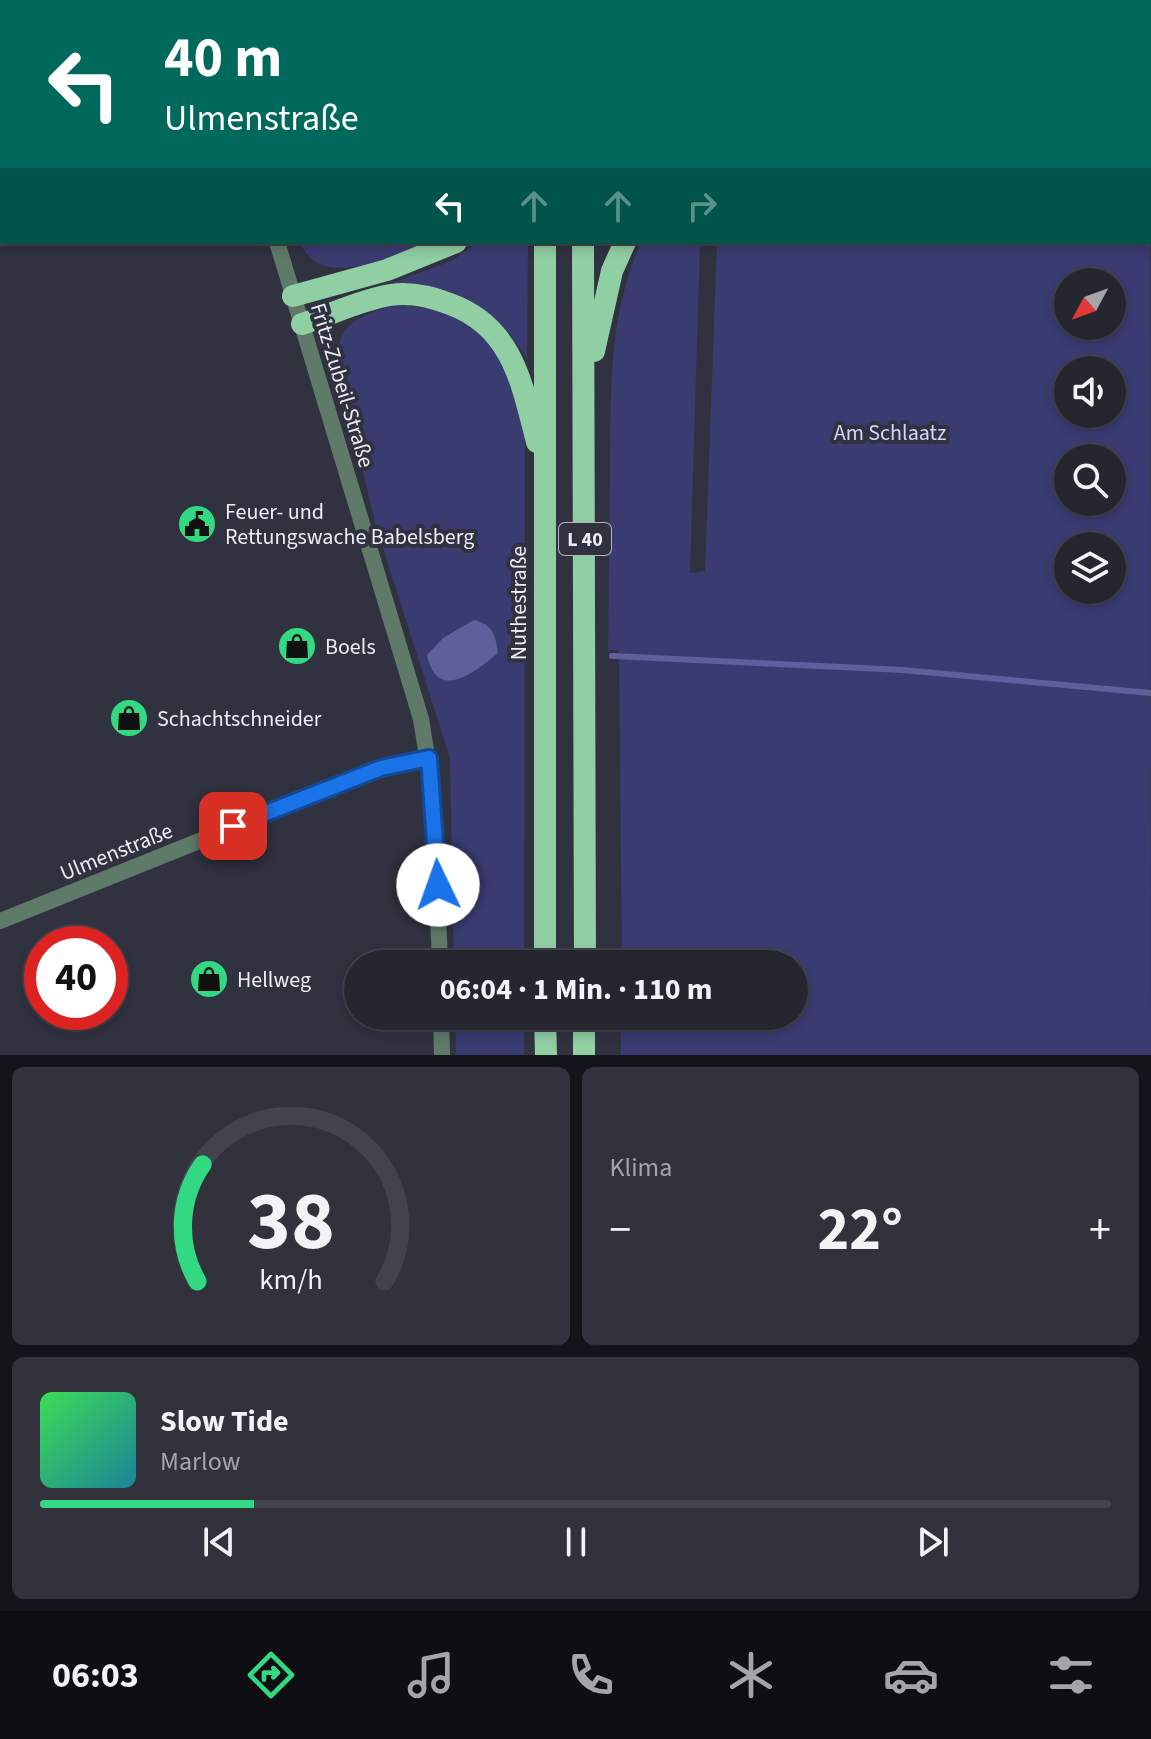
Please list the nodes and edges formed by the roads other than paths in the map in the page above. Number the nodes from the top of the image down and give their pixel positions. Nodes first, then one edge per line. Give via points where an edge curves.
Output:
1 (278, 244) edge
2 (451, 244) edge
3 (545, 244) edge
4 (583, 244) edge
5 (624, 244) edge
6 (293, 296) junction
7 (302, 324) junction
8 (585, 396) junction
9 (545, 473) junction
10 (429, 758) junction
11 (0, 921) edge
12 (439, 950) edge
13 (545, 950) edge
14 (585, 950) edge
15 (441, 1030) edge
16 (545, 1030) edge
17 (584, 1030) edge
18 (442, 1055) edge
19 (546, 1055) edge
20 (584, 1055) edge

1 - 6 street, Fritz-Zubeil-Straße
2 - 6 highway via 387,270
3 - 9 highway, Nuthestraße / L 40
4 - 8 highway, L 40
5 - 8 highway via 612,271
6 - 7 street, Fritz-Zubeil-Straße
7 - 9 highway via 390,295 438,299 483,321 506,346 522,378
7 - 10 street, Fritz-Zubeil-Straße
8 - 14 highway, L 40
9 - 13 highway, Nuthestraße / L 40
10 - 11 street, Ulmenstraße via 381,768
10 - 12 street, Fritz-Zubeil-Straße
15 - 18 street
16 - 19 highway
17 - 20 highway

